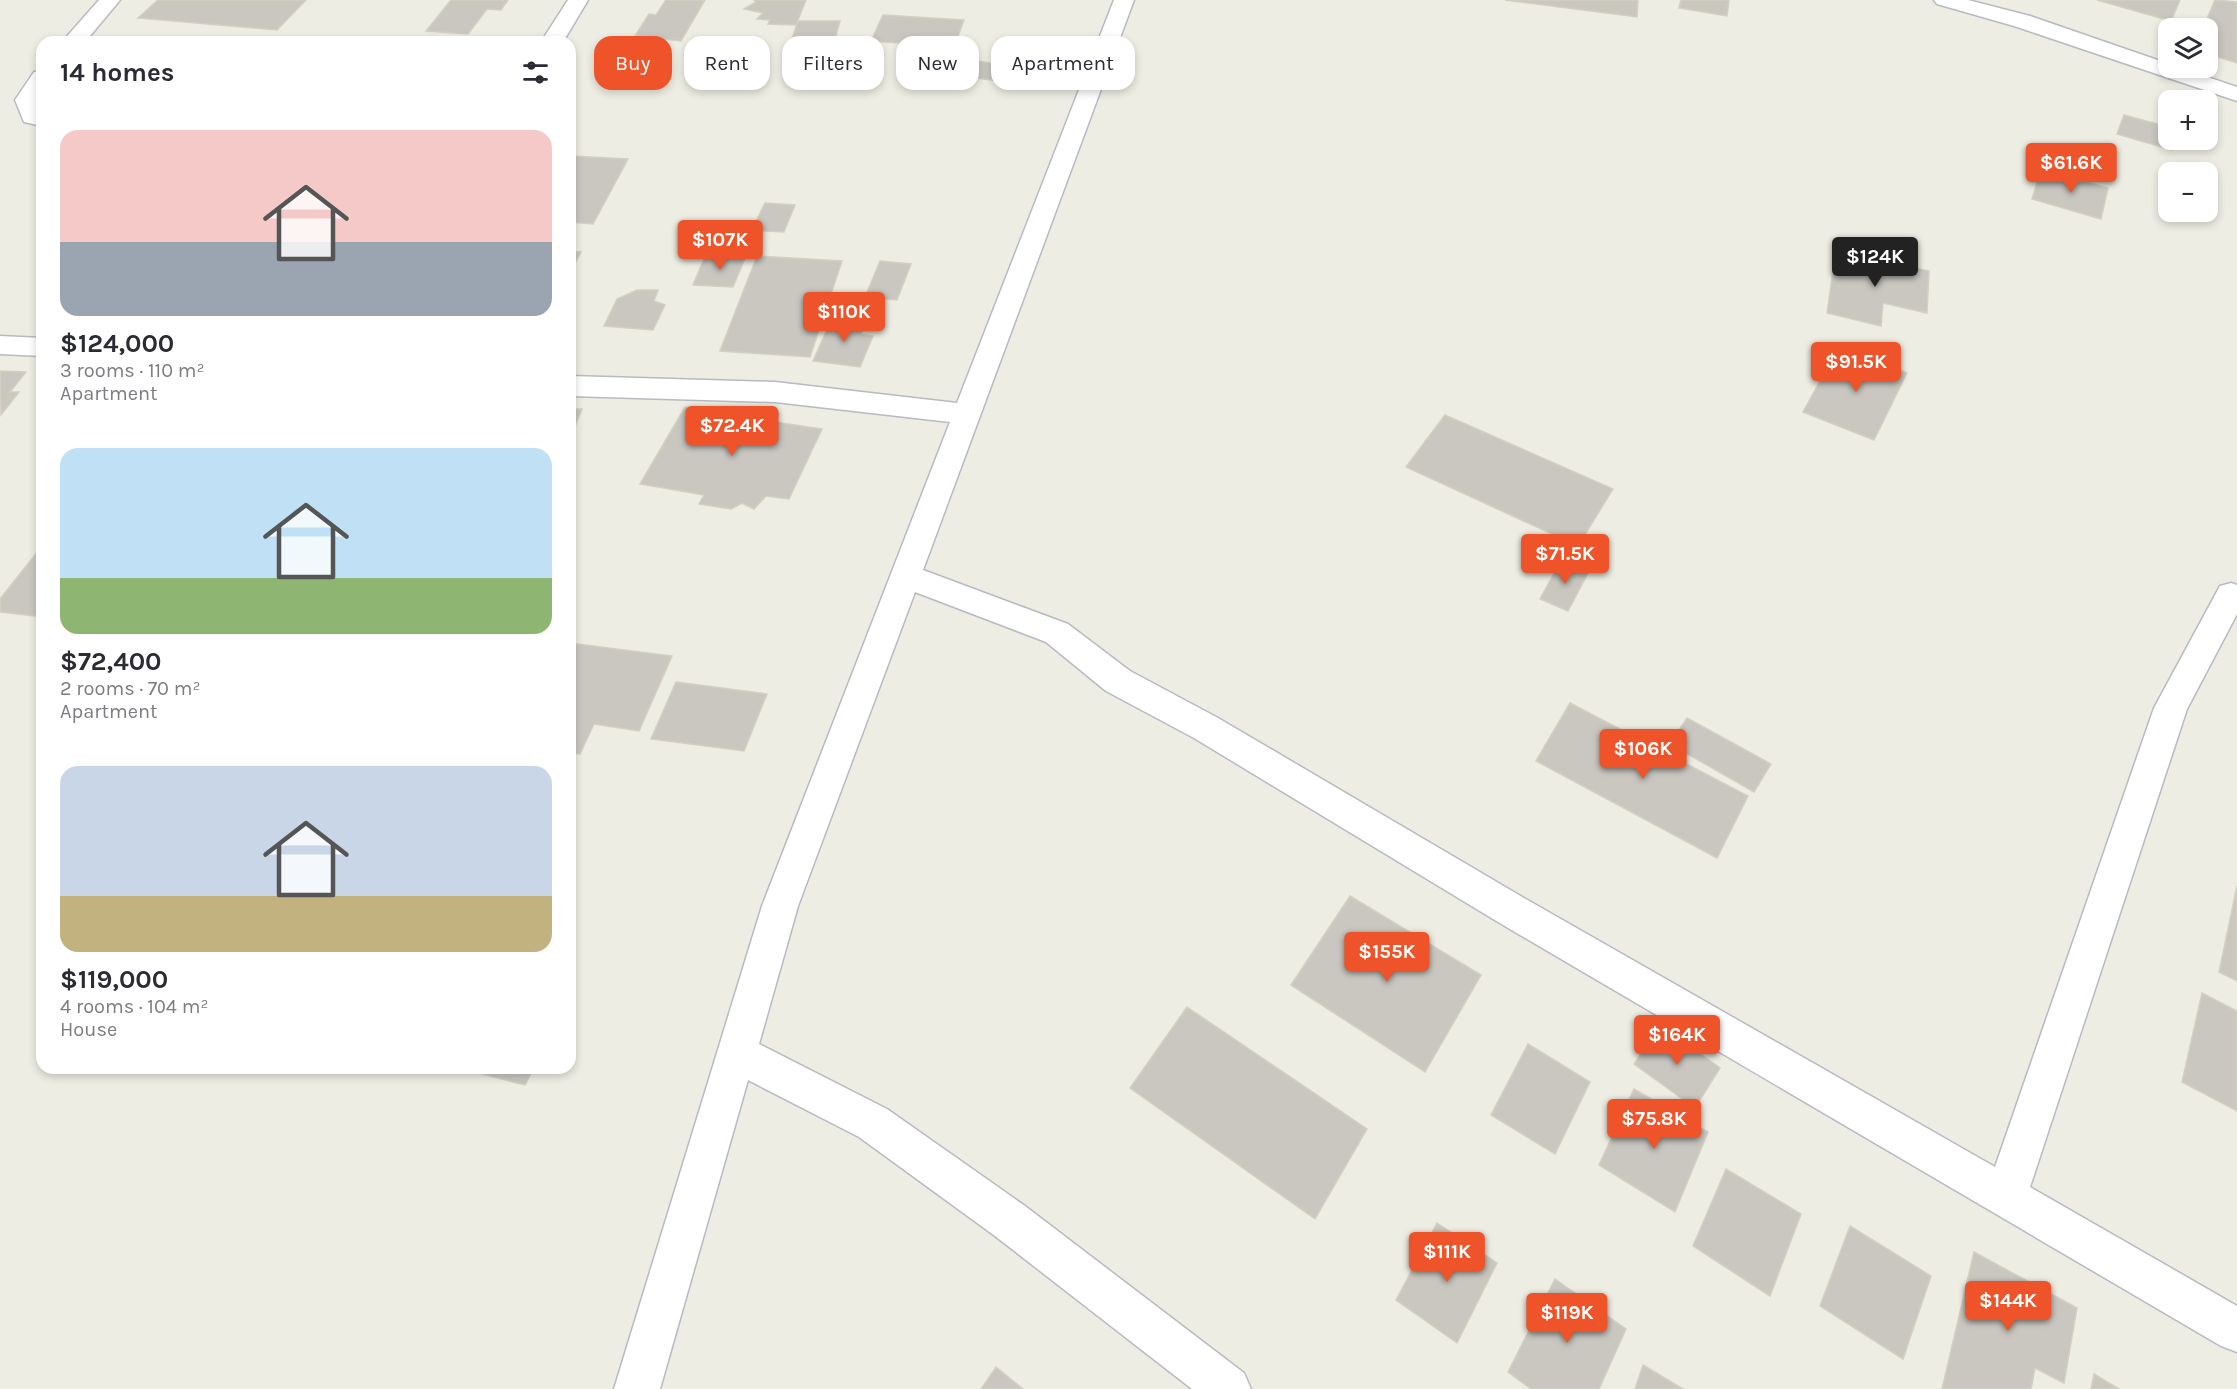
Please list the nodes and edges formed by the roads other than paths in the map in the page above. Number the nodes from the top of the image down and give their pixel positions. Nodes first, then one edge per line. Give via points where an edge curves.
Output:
1 (110, 0) edge
2 (578, 0) edge
3 (1124, 0) edge
4 (1944, 0) edge
5 (78, 36) edge
6 (556, 36) edge
7 (36, 86) edge
8 (2237, 94) edge
9 (36, 118) edge
10 (0, 345) edge
11 (36, 347) edge
12 (576, 386) edge
13 (967, 414) junction
14 (905, 576) junction
15 (2231, 595) dead end
16 (738, 1054) junction
17 (2006, 1196) junction
18 (2237, 1330) edge
19 (637, 1389) edge
20 (1228, 1389) edge

1 - 5 street
2 - 6 street
3 - 13 street
4 - 8 street via 2022,21
7 - 9 street via 26,100 32,117
10 - 11 street
12 - 13 street via 775,392
13 - 14 street
14 - 16 street via 780,906
14 - 17 street via 1057,633 1118,681 1206,728 1511,910
15 - 17 street via 2171,708
16 - 19 street
16 - 20 street via 873,1124 1010,1221
17 - 18 street

